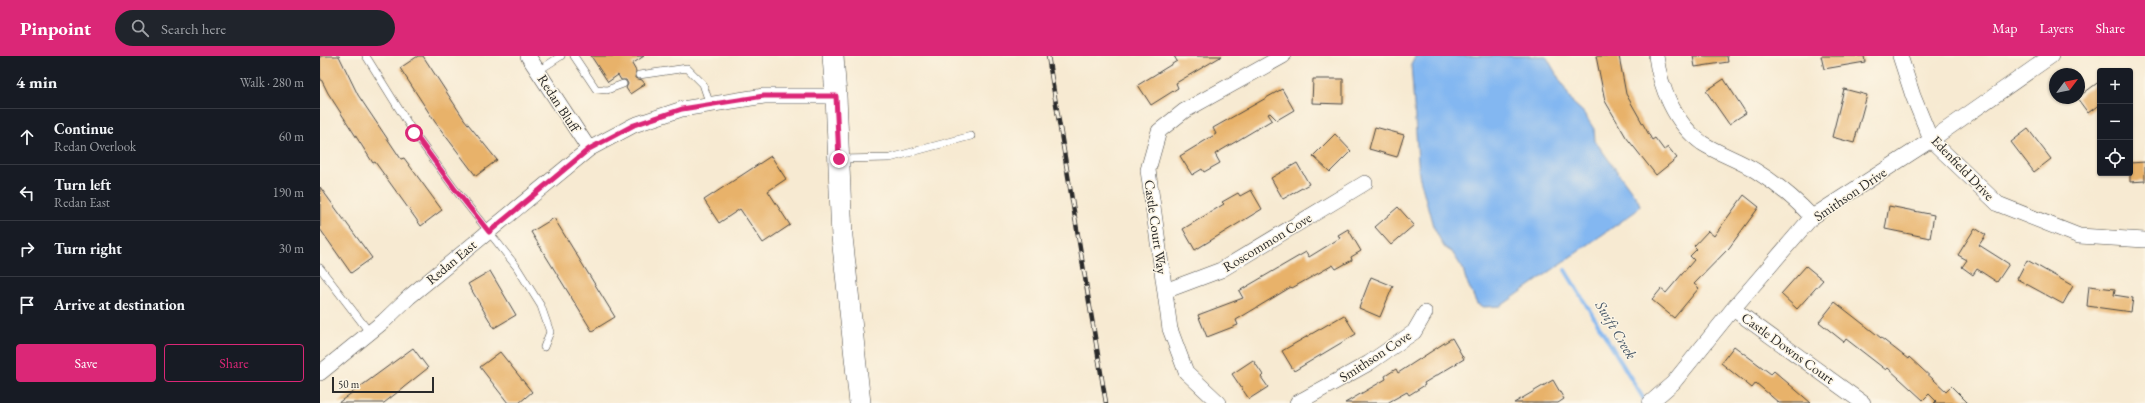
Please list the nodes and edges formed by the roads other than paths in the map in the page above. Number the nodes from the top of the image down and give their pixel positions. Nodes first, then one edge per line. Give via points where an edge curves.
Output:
1 (366, 56) edge
2 (528, 56) edge
3 (561, 56) edge
4 (574, 56) edge
5 (832, 56) edge
6 (1283, 56) edge
7 (1656, 56) edge
8 (1900, 56) edge
9 (2051, 56) edge
10 (538, 71) junction
11 (639, 75) dead end
12 (623, 84) dead end
13 (836, 96) junction
14 (710, 105) junction
15 (971, 136) dead end
16 (1932, 140) junction
17 (589, 149) junction
18 (839, 159) junction
19 (1365, 183) dead end
20 (1812, 217) junction
21 (489, 232) junction
22 (2145, 240) edge
23 (320, 268) edge
24 (1165, 291) junction
25 (1732, 310) junction
26 (1425, 313) dead end
27 (370, 333) junction
28 (544, 347) dead end
29 (320, 373) edge
30 (860, 403) edge
31 (1220, 403) edge
32 (1297, 403) edge
33 (1650, 403) edge
34 (1863, 403) edge

1 - 21 lane via 414,133
2 - 10 street, Redan Bluff
3 - 10 lane
4 - 12 lane via 596,89 607,90
5 - 13 main road
6 - 24 street, Castle Court Way via 1184,111 1159,131 1148,170
7 - 20 street via 1668,102 1691,133 1703,143 1756,170 1793,196
8 - 16 street, Edenfield Drive via 1913,96
9 - 16 street, Smithson Drive
10 - 17 street, Redan Bluff
11 - 14 lane via 687,68 703,84
13 - 14 street, Redan East via 764,96
13 - 18 main road
14 - 17 street, Redan East via 682,109 634,125
15 - 18 lane via 890,158
16 - 20 street, Smithson Drive
16 - 22 street, Edenfield Drive via 1998,204 2079,236
17 - 21 street, Redan East
18 - 30 main road via 842,237
19 - 24 street, Roscommon Cove via 1221,270
20 - 25 street, Smithson Drive
21 - 27 street, Redan East via 409,297
21 - 28 lane via 516,266 541,306 550,332
23 - 27 lane
24 - 31 street, Castle Court Way via 1170,329 1186,372
25 - 33 street, Smithson Drive via 1673,383
25 - 34 street, Castle Downs Court via 1736,310
26 - 32 street, Smithson Cove via 1414,332 1369,363
27 - 29 street, Redan East

